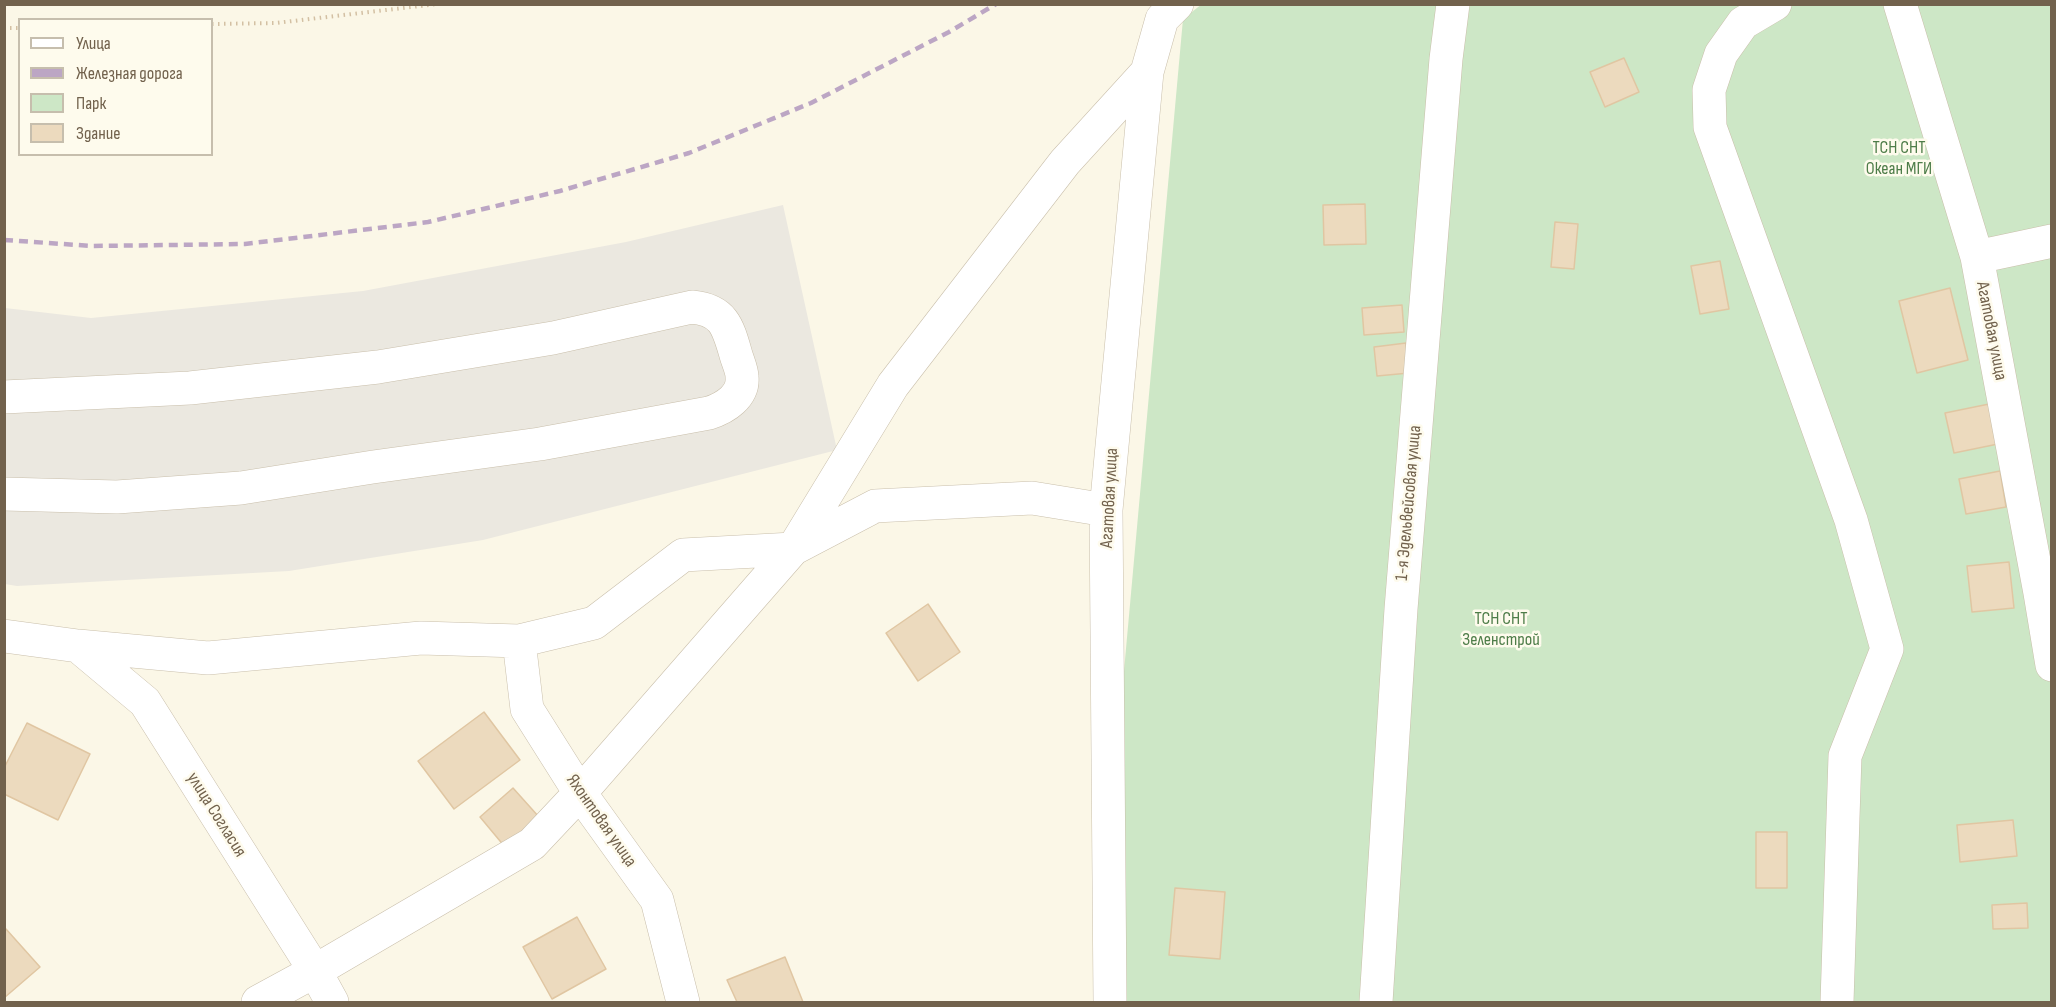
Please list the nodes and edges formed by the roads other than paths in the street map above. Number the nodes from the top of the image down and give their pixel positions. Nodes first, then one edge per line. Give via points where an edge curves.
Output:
1 (1178, 4) edge
2 (1454, 4) edge
3 (1775, 4) edge
4 (1900, 4) edge
5 (1147, 72) junction
6 (2052, 241) edge
7 (1977, 257) junction
8 (4, 397) edge
9 (4, 494) edge
10 (1106, 510) junction
11 (793, 549) junction
12 (4, 636) edge
13 (519, 641) junction
14 (78, 646) junction
15 (2052, 665) edge
16 (580, 793) junction
17 (315, 972) junction
18 (258, 1002) edge
19 (332, 1002) edge
20 (682, 1002) edge
21 (1110, 1002) edge
22 (1376, 1002) edge
23 (1837, 1002) edge

1 - 5 street, Агатовая улица via 1162,19
2 - 22 street, 1-я Эдельвейсовая улица via 1446,59 1401,609
3 - 23 street via 1743,23 1721,54 1709,90 1710,127 1851,520 1887,649 1845,756
4 - 7 street, Агатовая улица
5 - 10 street, Агатовая улица
5 - 11 street via 1065,162 893,385
6 - 7 street
7 - 15 street, Агатовая улица
8 - 9 street via 190,388 378,367 553,338 692,307 712,312 728,327 743,379 739,391 722,409 540,444 241,488 117,497
10 - 11 street via 1032,498 876,506
10 - 21 street, Агатовая улица
11 - 13 street via 683,555 594,623
11 - 16 street
12 - 14 street
13 - 14 street via 421,638 208,658
13 - 16 street, Яхонтовая улица via 527,709
14 - 17 street, улица Согласия via 145,702
16 - 17 street via 532,844
16 - 20 street, Яхонтовая улица via 657,900
17 - 18 street
17 - 19 street, улица Согласия

